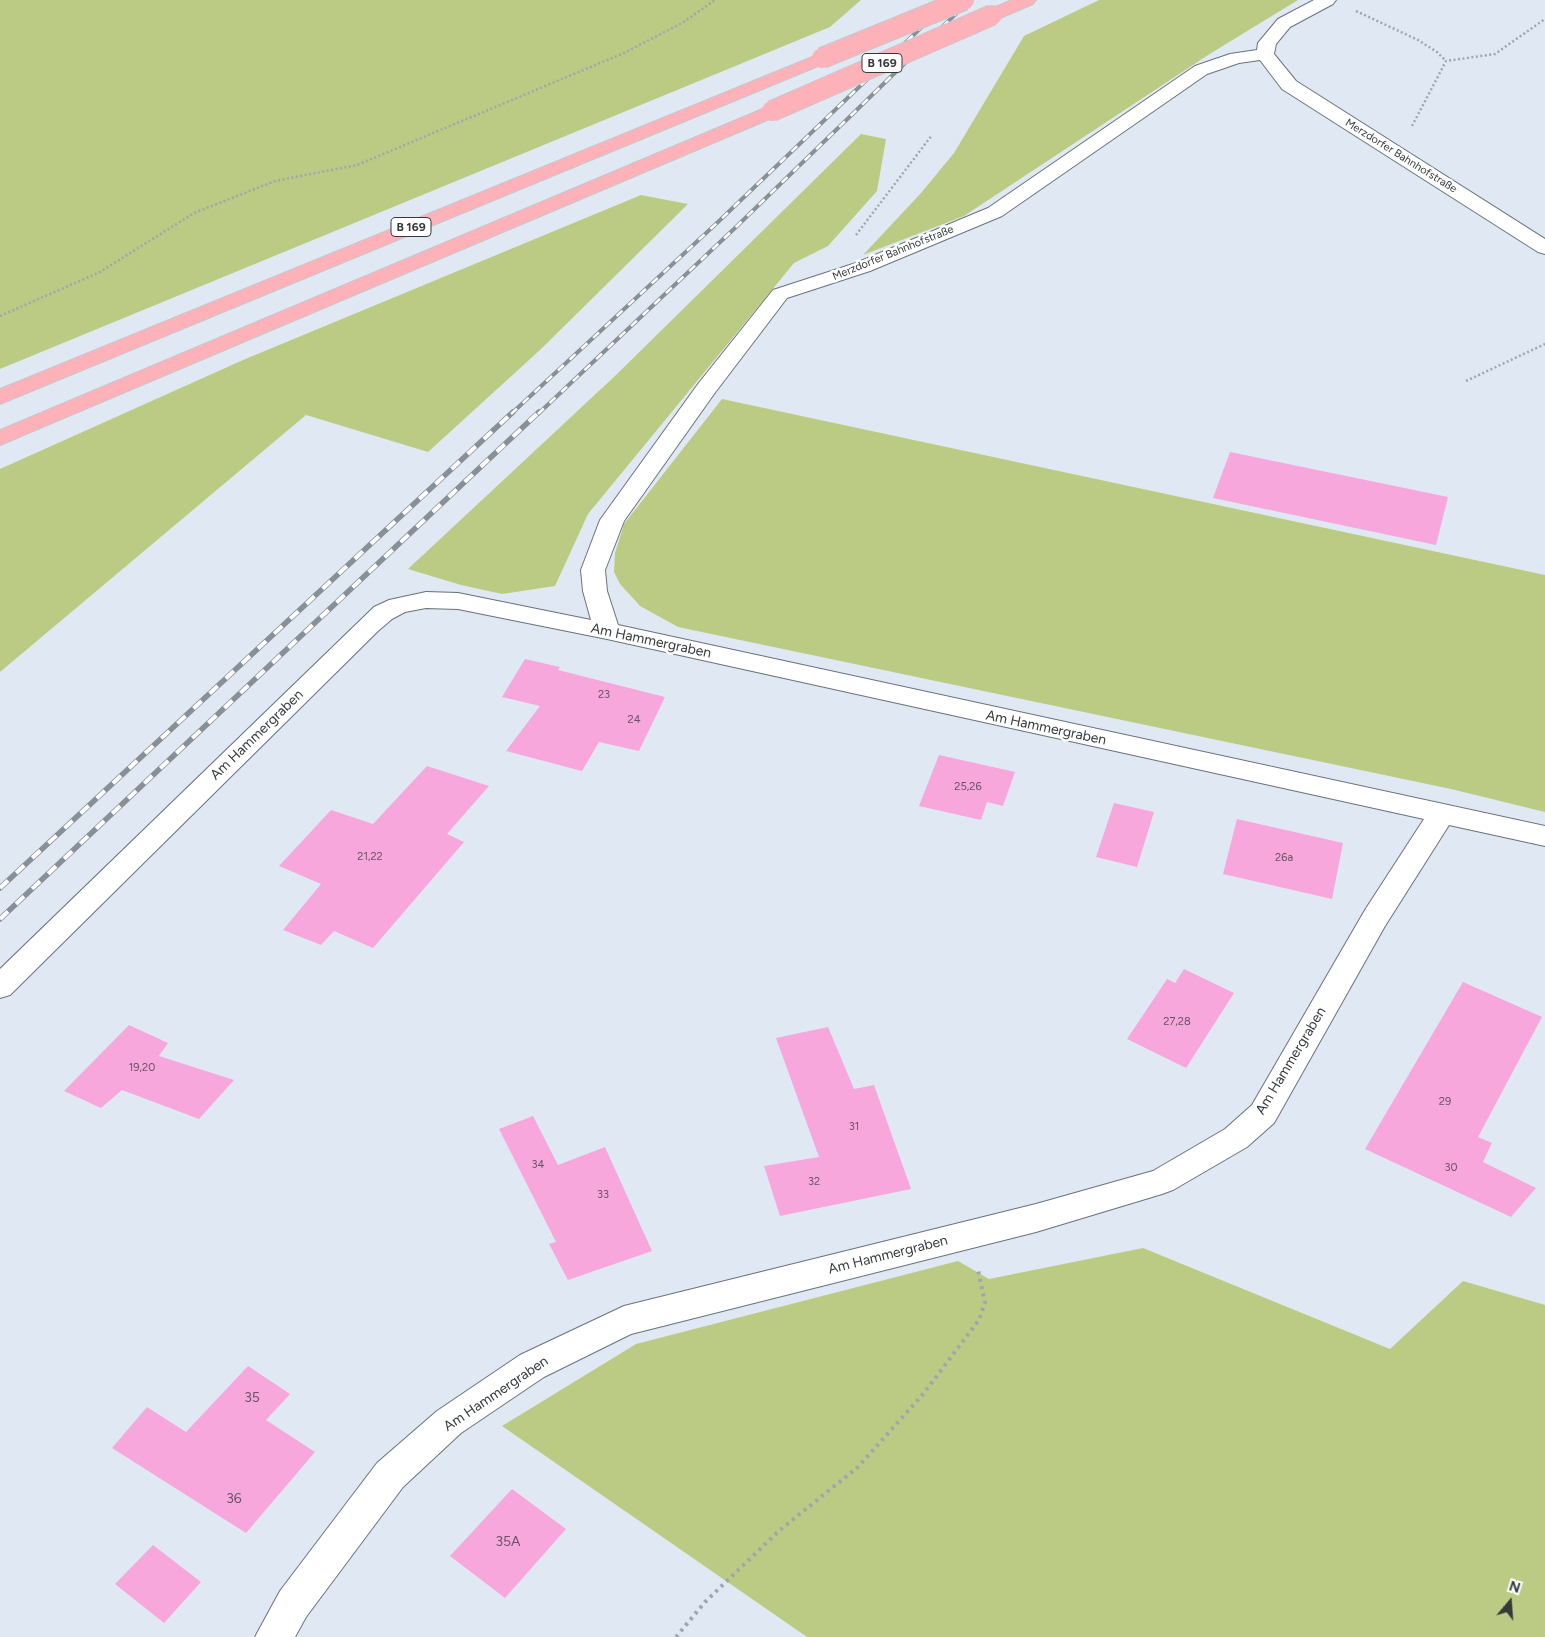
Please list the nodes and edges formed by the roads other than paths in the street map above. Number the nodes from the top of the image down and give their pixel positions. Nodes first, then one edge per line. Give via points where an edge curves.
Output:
1 (964, 0) edge
2 (1027, 0) edge
3 (1326, 0) edge
4 (1265, 54) junction
5 (1545, 248) edge
6 (0, 397) edge
7 (0, 438) edge
8 (607, 631) junction
9 (1442, 815) junction
10 (1545, 836) edge
11 (0, 987) edge
12 (274, 1637) edge

1 - 6 main road, B 169, bridge
2 - 7 main road, B 169, bridge
3 - 4 street via 1284,23 1267,43
4 - 5 street, Merzdorfer Bahnhofstraße via 1289,85
4 - 8 street, Merzdorfer Bahnhofstraße via 1236,58 1201,70 995,212 863,267 780,294 706,389 612,520 593,570 595,591
8 - 9 street, Am Hammergraben
8 - 11 street, Am Hammergraben via 458,601 412,601 383,614
9 - 10 street, Am Hammergraben
9 - 12 street, Am Hammergraben via 1375,918 1262,1114 1236,1138 1162,1181 1036,1218 624,1321 532,1366 449,1422 390,1475 293,1604

